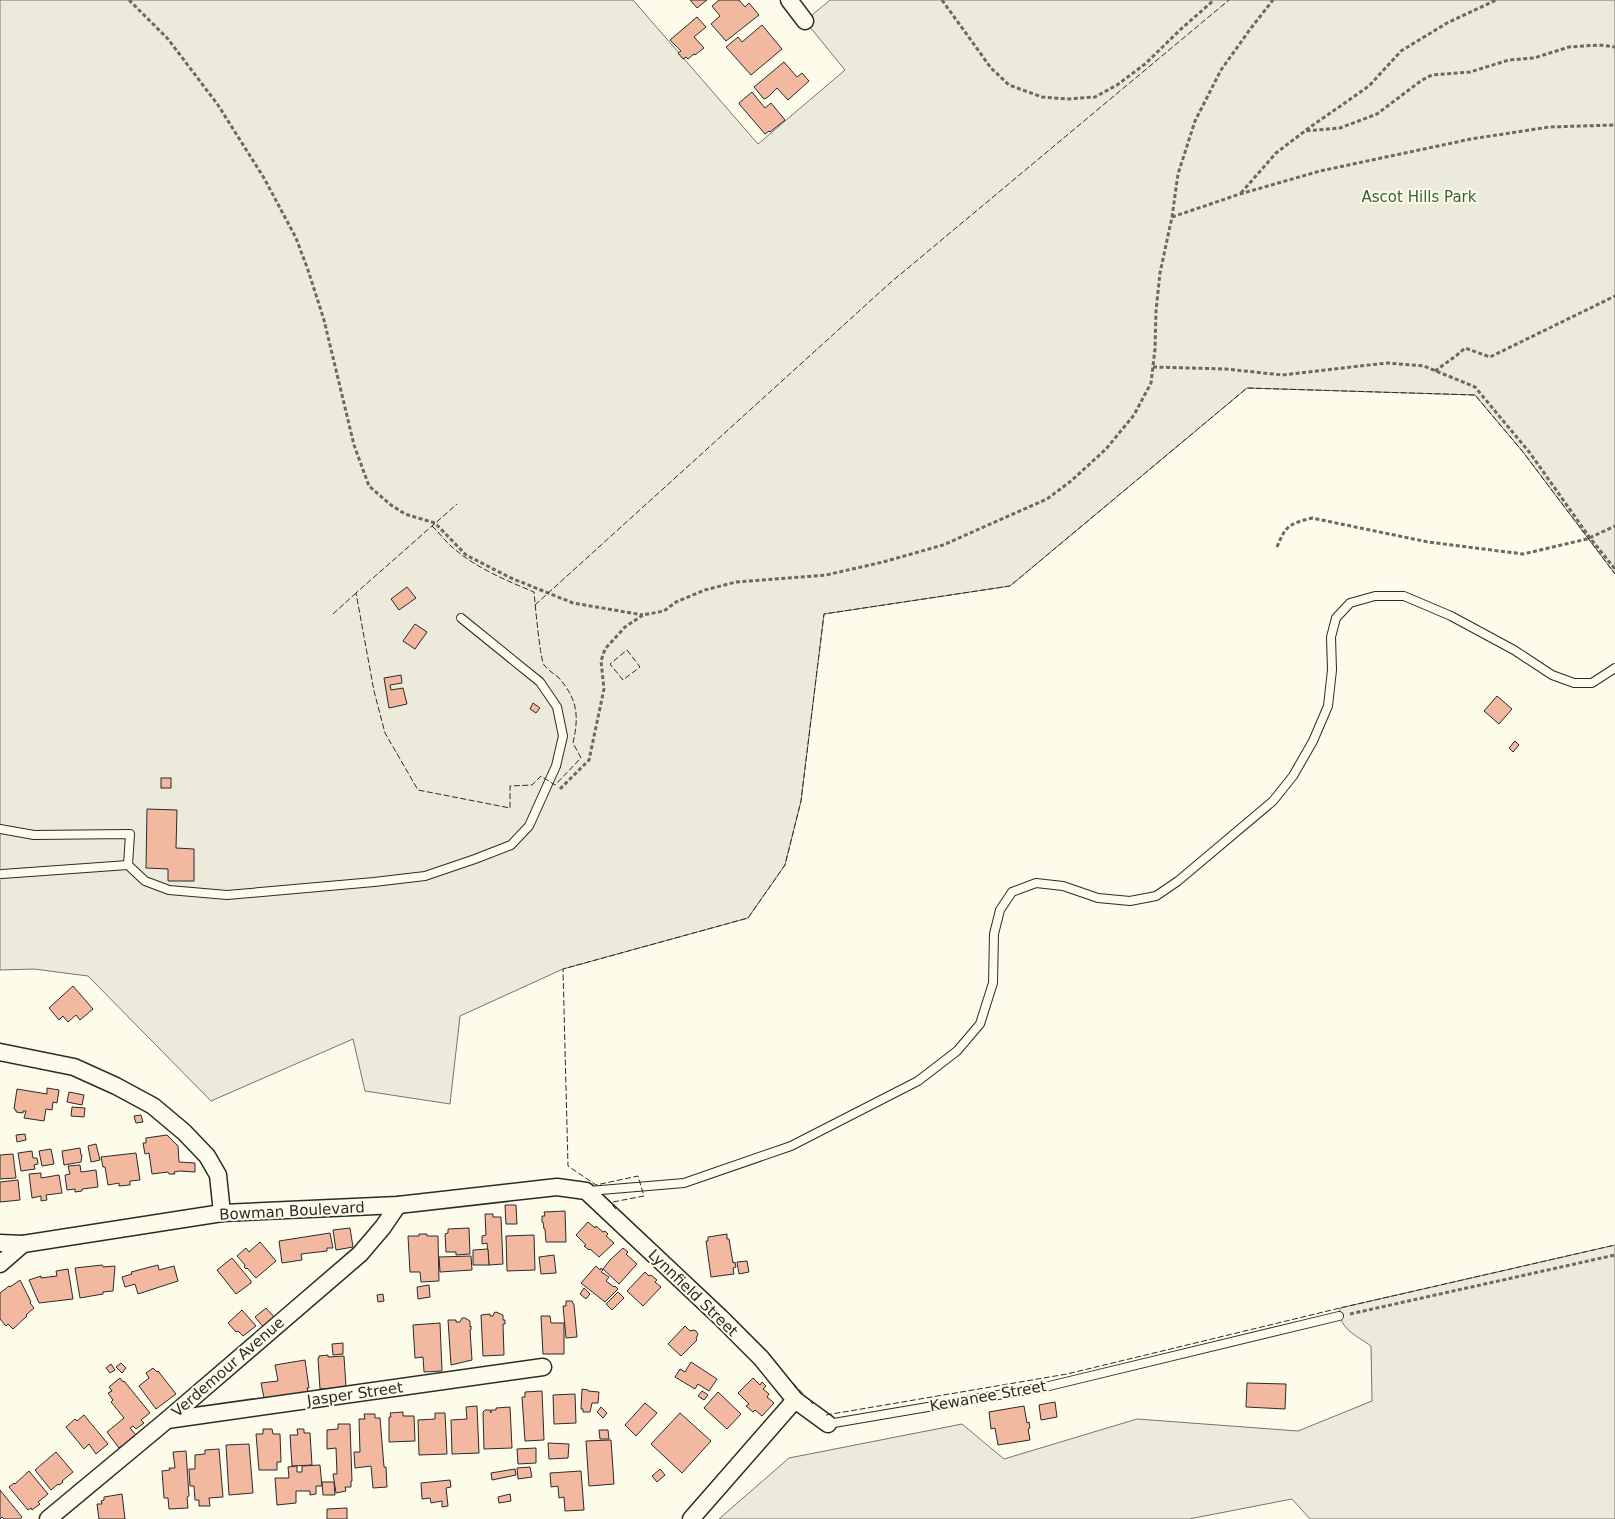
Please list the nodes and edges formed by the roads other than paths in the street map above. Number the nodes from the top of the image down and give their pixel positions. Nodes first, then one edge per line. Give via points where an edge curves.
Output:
1 (789, 0) edge
2 (805, 21) dead end
3 (461, 618) dead end
4 (1615, 668) edge
5 (0, 829) edge
6 (128, 865) junction
7 (2, 874) dead end
8 (0, 1052) edge
9 (586, 1191) junction
10 (398, 1205) junction
11 (222, 1213) junction
12 (0, 1243) edge
13 (23, 1244) junction
14 (0, 1264) edge
15 (1339, 1316) road end
16 (543, 1368) dead end
17 (795, 1400) junction
18 (167, 1420) junction
19 (828, 1424) joint
20 (48, 1519) edge
21 (691, 1519) edge

1 - 2 street
3 - 6 lane via 540,682 558,707 564,736 556,766 529,826 511,845 425,876 227,894 168,890 145,881
4 - 9 lane via 1592,683 1574,683 1552,675 1451,616 1404,596 1374,596 1350,603 1336,618 1331,637 1328,706 1293,776 1273,801 1156,896 1130,901 1106,899 1063,886 1036,884 1012,892 1000,910 994,934 993,983 980,1024 957,1051 934,1069 877,1103 791,1146 763,1156 684,1183
5 - 6 lane via 34,835 130,834
6 - 7 lane
8 - 11 street via 74,1067 153,1106 207,1156 218,1176
9 - 10 street, Bowman Boulevard via 557,1187
9 - 17 street, Lynnfield Street via 761,1358
10 - 11 street, Bowman Boulevard
10 - 18 street, Verdemour Avenue via 360,1254
11 - 13 street, Bowman Boulevard
12 - 13 street, Bowman Boulevard
13 - 14 street
15 - 19 lane, Kewanee Street via 1045,1387
16 - 18 street, Jasper Street
17 - 19 street, Kewanee Street
17 - 21 street
18 - 20 street, Verdemour Avenue

